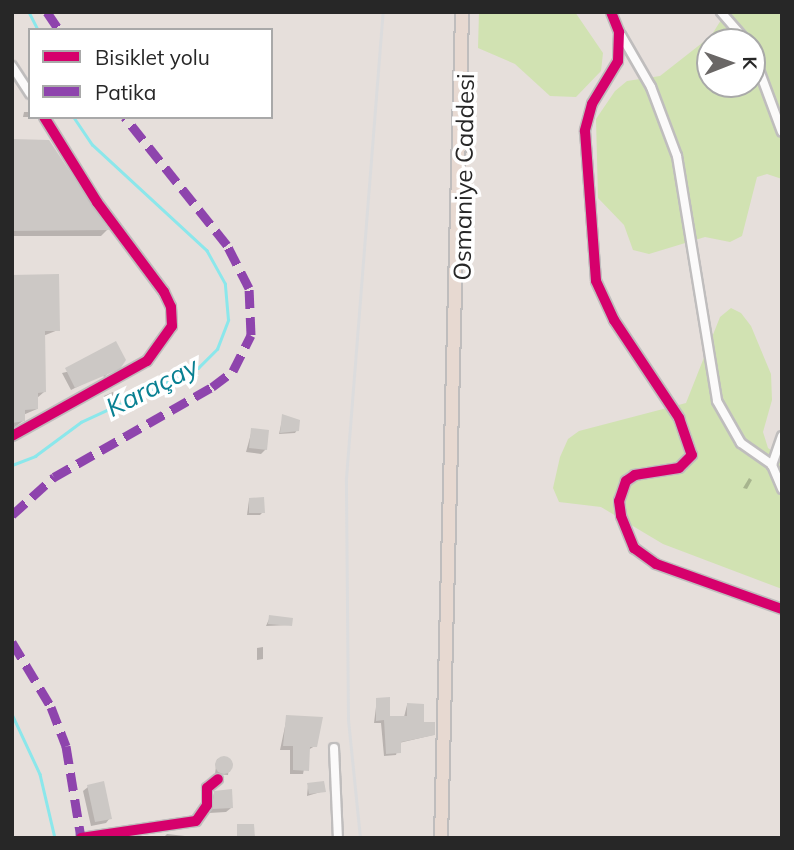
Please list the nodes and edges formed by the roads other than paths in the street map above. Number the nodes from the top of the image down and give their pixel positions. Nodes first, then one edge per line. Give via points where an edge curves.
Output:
1 (464, 12) edge
2 (611, 12) edge
3 (721, 12) edge
4 (735, 28) edge
5 (619, 32) junction
6 (12, 66) edge
7 (766, 89) edge
8 (28, 91) edge
9 (45, 119) edge
10 (782, 132) edge
11 (12, 436) edge
12 (782, 436) edge
13 (772, 465) junction
14 (782, 489) edge
15 (782, 609) edge
16 (334, 748) dead end
17 (218, 779) dead end
18 (81, 838) edge
19 (338, 838) edge
20 (441, 838) edge
21 (449, 838) edge

1 - 20 highway
1 - 21 highway, Osmaniye Caddesi
2 - 5 street
3 - 4 street
5 - 13 street via 651,87 677,156 715,393 733,433
5 - 15 street via 618,61 586,122 596,281 614,320 678,418 691,447 688,462 678,468 635,475 626,481 619,501 621,516 634,548 656,564
6 - 8 street
7 - 10 street
9 - 11 street via 97,202 164,292 172,326 147,361
12 - 13 street
13 - 14 street
16 - 19 street
17 - 18 street via 207,788 207,805 196,821

